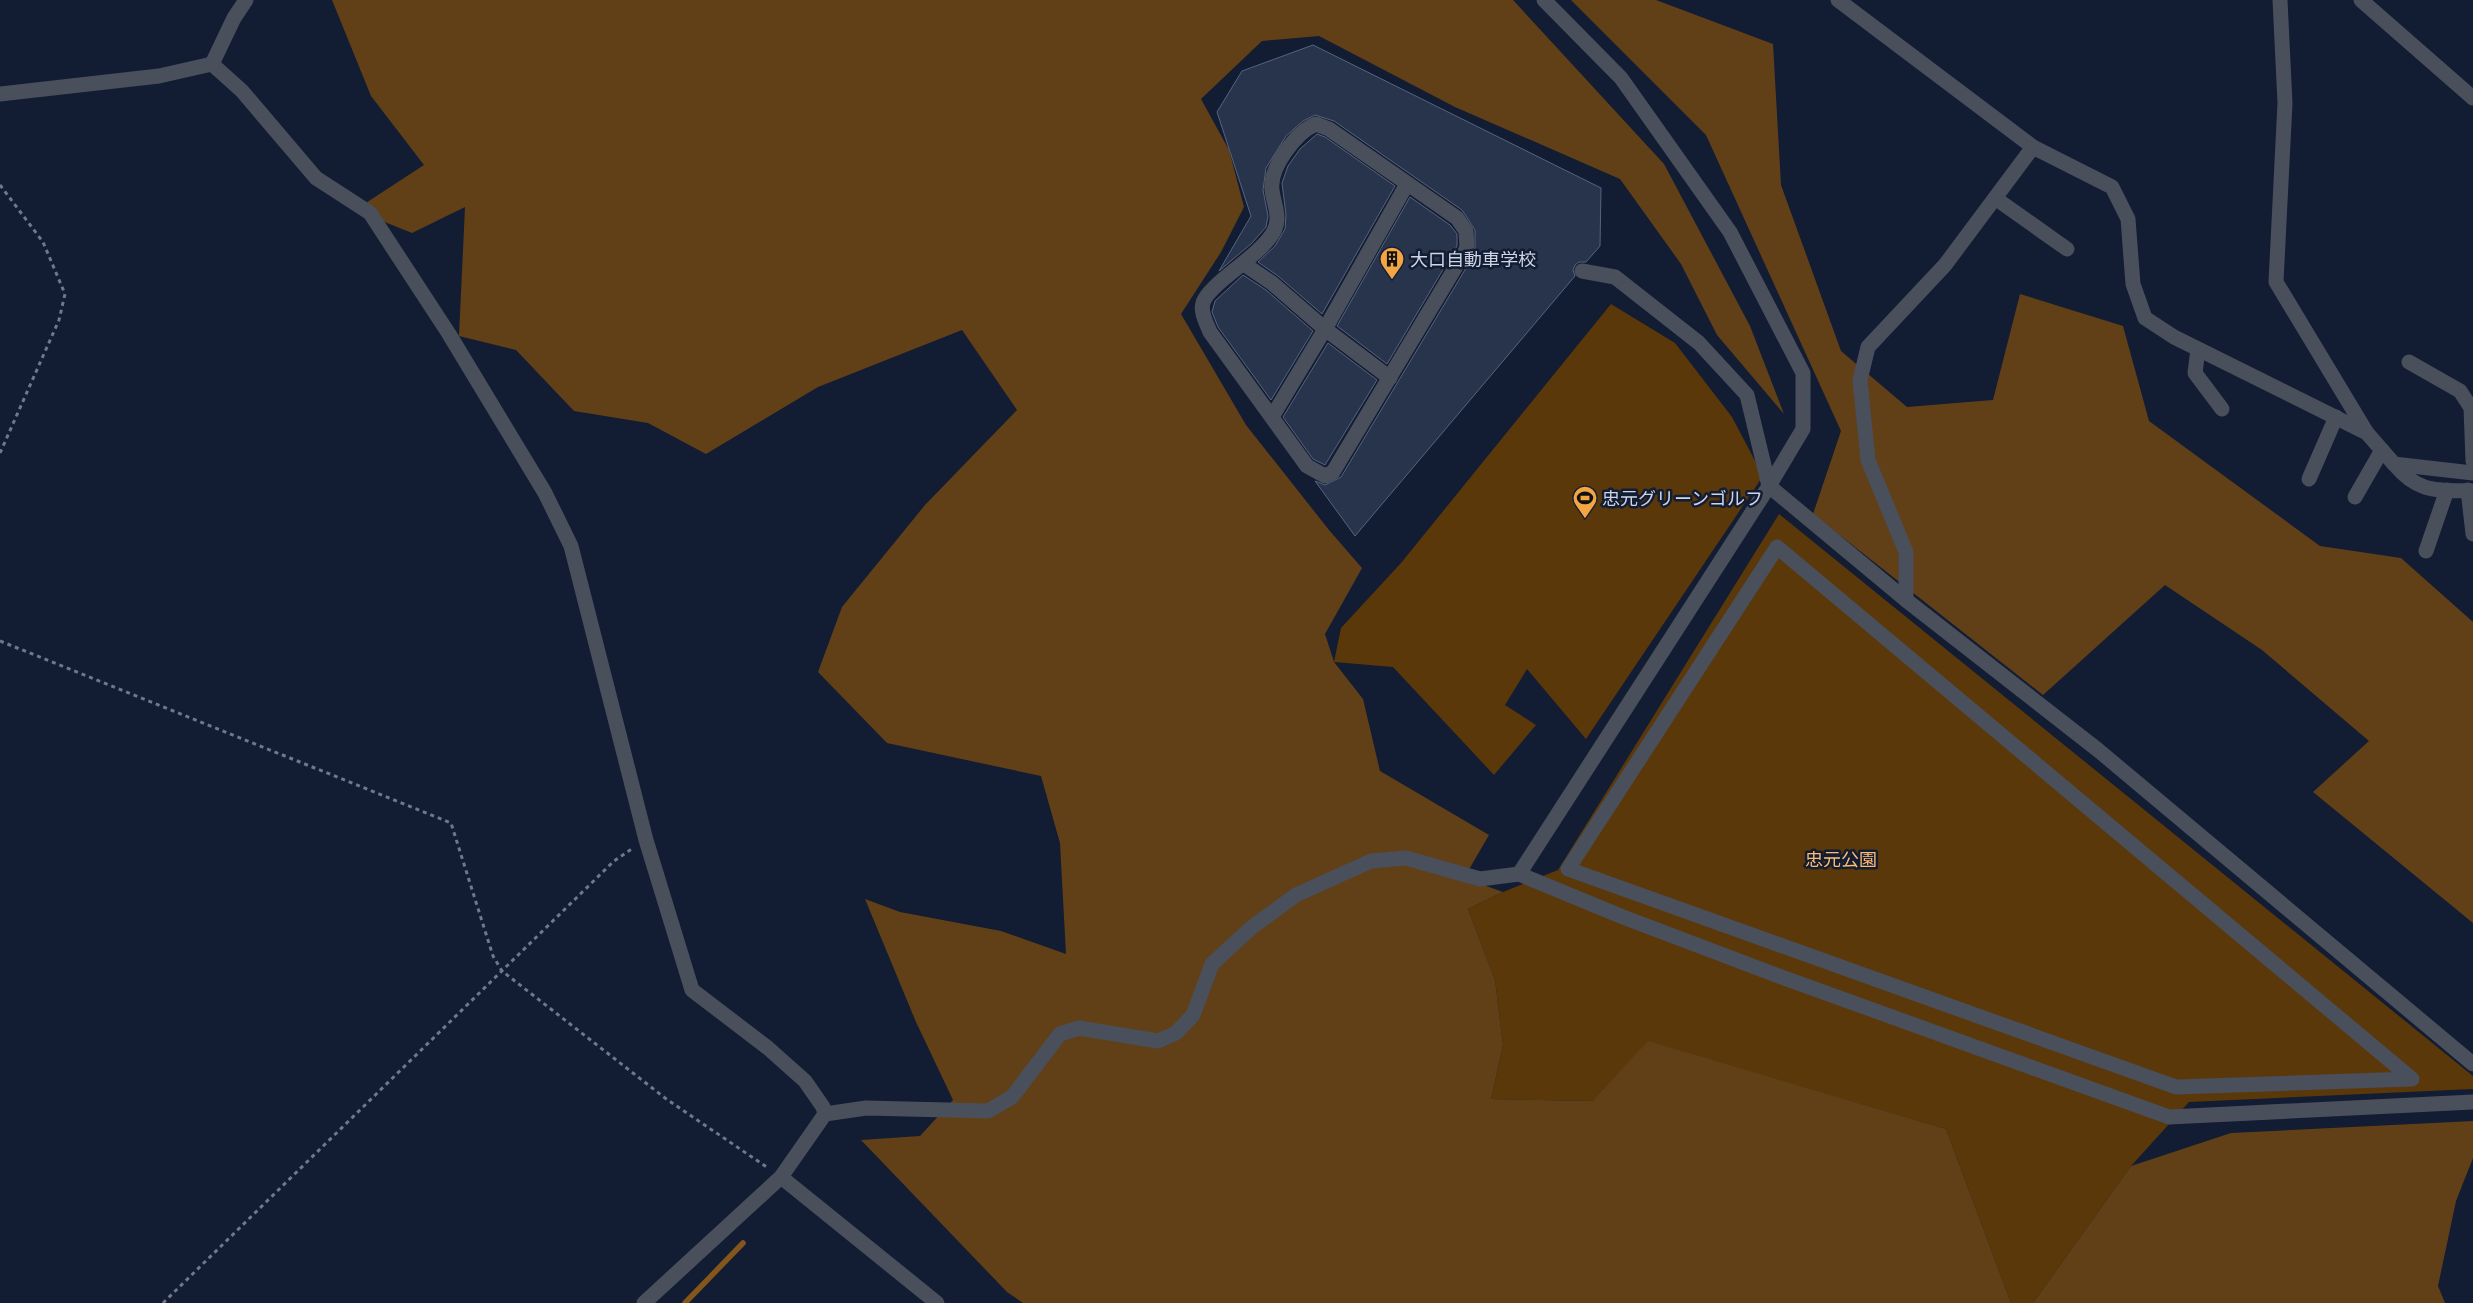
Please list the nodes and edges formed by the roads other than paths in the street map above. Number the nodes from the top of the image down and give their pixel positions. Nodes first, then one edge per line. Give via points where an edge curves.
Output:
1 (246, 0) edge
2 (1544, 0) edge
3 (1838, 0) edge
4 (2280, 0) edge
5 (2361, 0) edge
6 (212, 64) junction
7 (0, 94) edge
8 (2473, 98) edge
9 (2033, 147) junction
10 (1407, 184) junction
11 (1995, 198) junction
12 (2067, 249) dead end
13 (1244, 264) junction
14 (1582, 271) dead end
15 (1325, 330) junction
16 (2198, 349) junction
17 (2409, 362) dead end
18 (1390, 378) junction
19 (2472, 406) edge
20 (2222, 409) dead end
21 (1272, 417) junction
22 (2336, 417) junction
23 (2368, 433) junction
24 (2382, 450) junction
25 (2473, 462) edge
26 (2394, 464) junction
27 (2473, 473) edge
28 (2309, 479) dead end
29 (1770, 486) junction
30 (2447, 490) junction
31 (2470, 490) edge
32 (2355, 496) dead end
33 (2473, 534) edge
34 (2426, 551) dead end
35 (1906, 600) junction
36 (1568, 869) joint
37 (1519, 874) junction
38 (2473, 1064) edge
39 (2473, 1102) edge
40 (825, 1114) junction
41 (781, 1177) junction
42 (644, 1303) edge
43 (937, 1303) edge

1 - 6 street
2 - 29 street via 1621,78 1724,224 1803,373 1803,429
3 - 9 street
4 - 23 street via 2285,103 2276,282
5 - 8 street
6 - 7 street via 159,76
6 - 40 street via 242,91 316,178 370,213 449,334 545,493 571,546 646,840 692,990 768,1048 804,1081
9 - 11 street
9 - 16 street via 2112,187 2128,219 2133,284 2145,318
10 - 13 street via 1329,129 1316,124 1308,127 1279,162 1271,188 1278,216 1275,229 1268,241
10 - 15 street
10 - 18 street via 1457,218 1466,231 1467,248
11 - 12 street
11 - 35 street via 1945,265 1868,347 1860,380 1868,460 1906,552
13 - 15 street via 1272,283
13 - 21 street via 1210,292 1202,312 1210,332
14 - 29 street via 1615,277 1699,343 1746,395
15 - 18 street
15 - 21 street
16 - 20 street via 2196,373
16 - 22 street
17 - 19 street via 2460,391
18 - 21 street via 1332,472 1325,476 1307,466
19 - 25 street
22 - 23 street
22 - 28 street
23 - 24 street
24 - 26 street
24 - 32 street
26 - 27 street
26 - 30 street via 2415,485
29 - 35 street
29 - 37 street
30 - 31 street
30 - 34 street
31 - 33 street
35 - 38 street via 2098,750
36 - 36 street via 2176,1086 2412,1079 1777,548
37 - 39 street via 1776,975 2169,1117
37 - 40 street via 1480,879 1406,858 1371,861 1296,895 1252,927 1212,964 1193,1015 1176,1033 1158,1041 1079,1028 1060,1034 1012,1097 988,1111 866,1108
40 - 41 street
41 - 42 street
41 - 43 street

